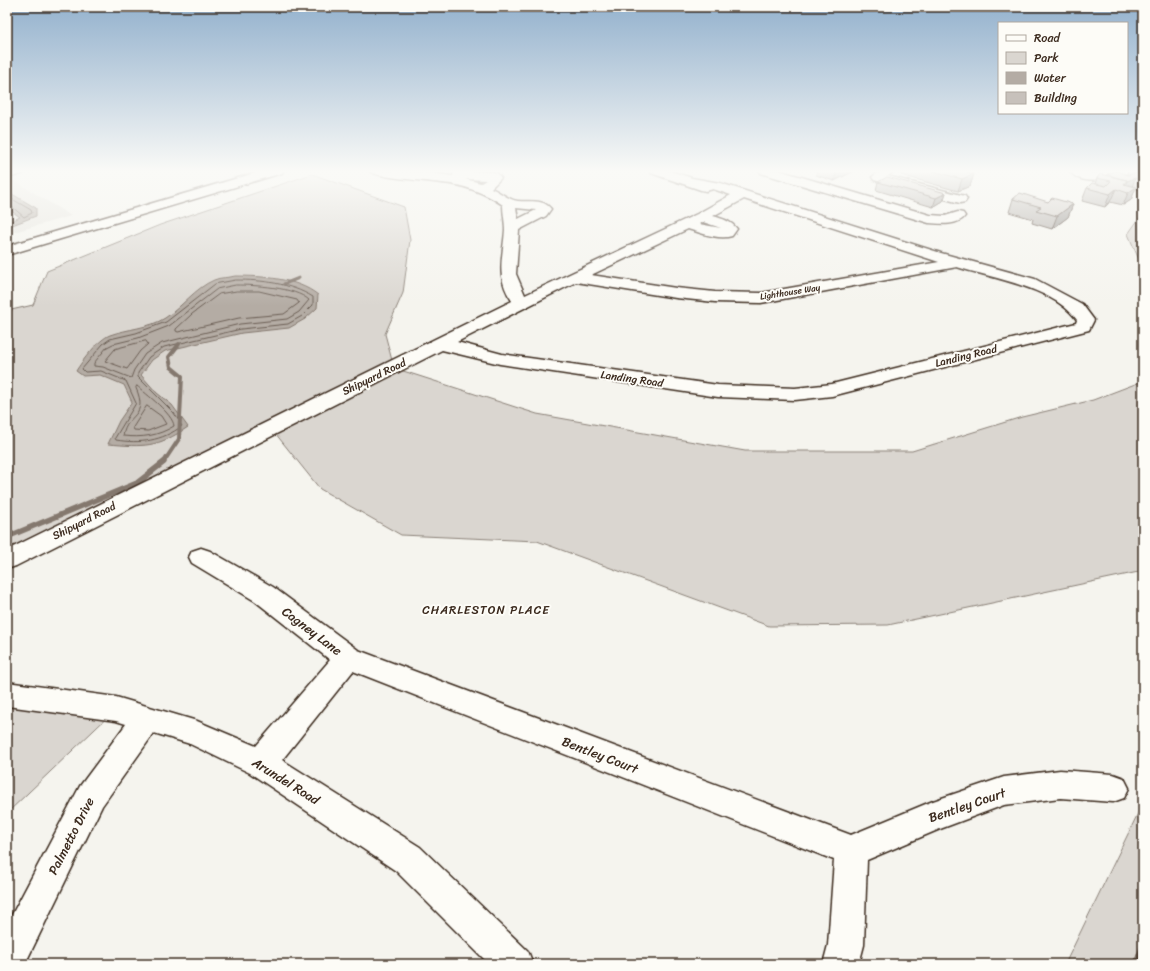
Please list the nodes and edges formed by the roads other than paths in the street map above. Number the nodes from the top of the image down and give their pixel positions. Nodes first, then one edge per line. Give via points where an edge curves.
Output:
1 (85, 215) edge
2 (126, 215) edge
3 (510, 215) edge
4 (537, 215) edge
5 (704, 215) edge
6 (807, 215) edge
7 (918, 215) edge
8 (958, 216) dead end
9 (512, 228) junction
10 (7, 238) edge
11 (7, 251) edge
12 (959, 264) junction
13 (574, 277) junction
14 (522, 303) junction
15 (440, 344) junction
16 (201, 557) dead end
17 (7, 560) edge
18 (348, 658) junction
19 (7, 694) edge
20 (147, 719) junction
21 (261, 763) junction
22 (1113, 788) dead end
23 (851, 851) junction
24 (7, 961) edge
25 (516, 964) edge
26 (841, 964) edge

1 - 10 main road
2 - 11 main road
3 - 9 main road
4 - 9 main road
5 - 13 main road, Shipyard Road
6 - 12 main road, Landing Road via 819,219 821,224 832,228 870,236
7 - 8 main road via 946,220
9 - 14 main road via 508,274 501,282 500,289 508,300
12 - 13 main road, Lighthouse Way via 942,265 930,271 875,281 855,281 761,298 663,294 626,289 610,285 603,280
12 - 15 main road, Landing Road via 1004,276 1031,288 1048,291 1076,307 1086,320 1083,326 832,390 795,394 718,391 594,369 500,359
13 - 14 main road, Shipyard Road
14 - 15 main road, Shipyard Road
15 - 17 main road, Shipyard Road
16 - 18 main road, Cagney Lane via 264,594
18 - 21 main road, Cagney Lane
18 - 23 main road, Bentley Court
19 - 20 main road, Arundel Road via 116,709
20 - 21 main road, Arundel Road via 197,734
20 - 24 main road, Palmetto Drive via 91,796
21 - 25 main road, Arundel Road via 408,859
22 - 23 main road, Bentley Court via 1060,784 1004,791 933,816
23 - 26 main road via 846,945

